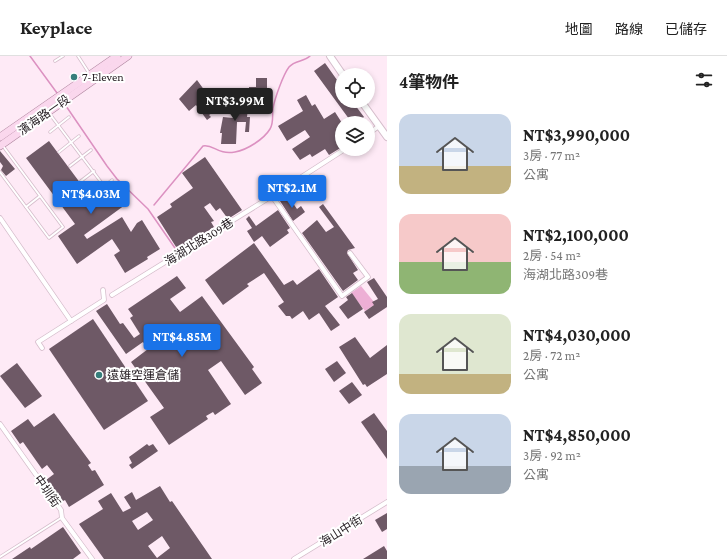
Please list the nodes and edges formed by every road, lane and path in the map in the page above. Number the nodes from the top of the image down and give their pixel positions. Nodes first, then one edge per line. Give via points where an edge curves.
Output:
1 (63, 56) edge
2 (78, 56) edge
3 (118, 56) edge
4 (128, 56) edge
5 (330, 56) edge
6 (55, 61) dead end
7 (338, 68) edge
8 (92, 78) junction
9 (366, 108) edge
10 (47, 110) junction
11 (69, 117) dead end
12 (26, 124) junction
13 (59, 125) junction
14 (379, 126) junction
15 (375, 129) edge
16 (50, 132) dead end
17 (79, 136) dead end
18 (0, 137) edge
19 (387, 137) edge
20 (71, 142) junction
21 (1, 145) edge
22 (91, 150) dead end
23 (59, 152) dead end
24 (335, 155) edge
25 (82, 157) junction
26 (70, 166) dead end
27 (94, 171) junction
28 (0, 172) edge
29 (112, 180) dead end
30 (81, 181) dead end
31 (104, 186) junction
32 (96, 193) dead end
33 (40, 196) junction
34 (272, 196) junction
35 (26, 207) junction
36 (0, 218) edge
37 (350, 253) dead end
38 (103, 290) dead end
39 (112, 295) dead end
40 (71, 321) junction
41 (42, 348) dead end
42 (0, 424) edge
43 (387, 502) edge
44 (62, 518) junction
45 (0, 557) edge
46 (92, 559) edge
47 (294, 559) edge

1 - 6 lane
2 - 8 lane
3 - 8 main road, 濱海路一段
4 - 8 main road, 濱海路一段
5 - 7 street
8 - 10 main road, 濱海路一段
9 - 14 street
10 - 12 main road, 濱海路一段
10 - 13 lane
11 - 13 lane
12 - 18 main road, 濱海路一段
12 - 21 main road, 濱海路一段
13 - 16 lane
13 - 20 lane
14 - 15 street
14 - 19 street
17 - 20 lane
20 - 23 lane
20 - 25 lane
21 - 33 lane
22 - 25 lane
24 - 34 street, 海湖北路309巷
25 - 26 lane
25 - 27 lane
27 - 30 lane
27 - 31 lane
28 - 35 lane
29 - 31 lane
31 - 32 lane
33 - 35 lane
33 - 35 lane via 63,227 49,238
34 - 37 street via 342,296 368,277
34 - 39 street, 海湖北路309巷
36 - 40 street
38 - 40 street via 104,300
40 - 41 street via 38,342
42 - 44 street, 中圳街 via 60,510
43 - 47 street, 海山中街
44 - 45 lane
44 - 46 street, 中圳街

